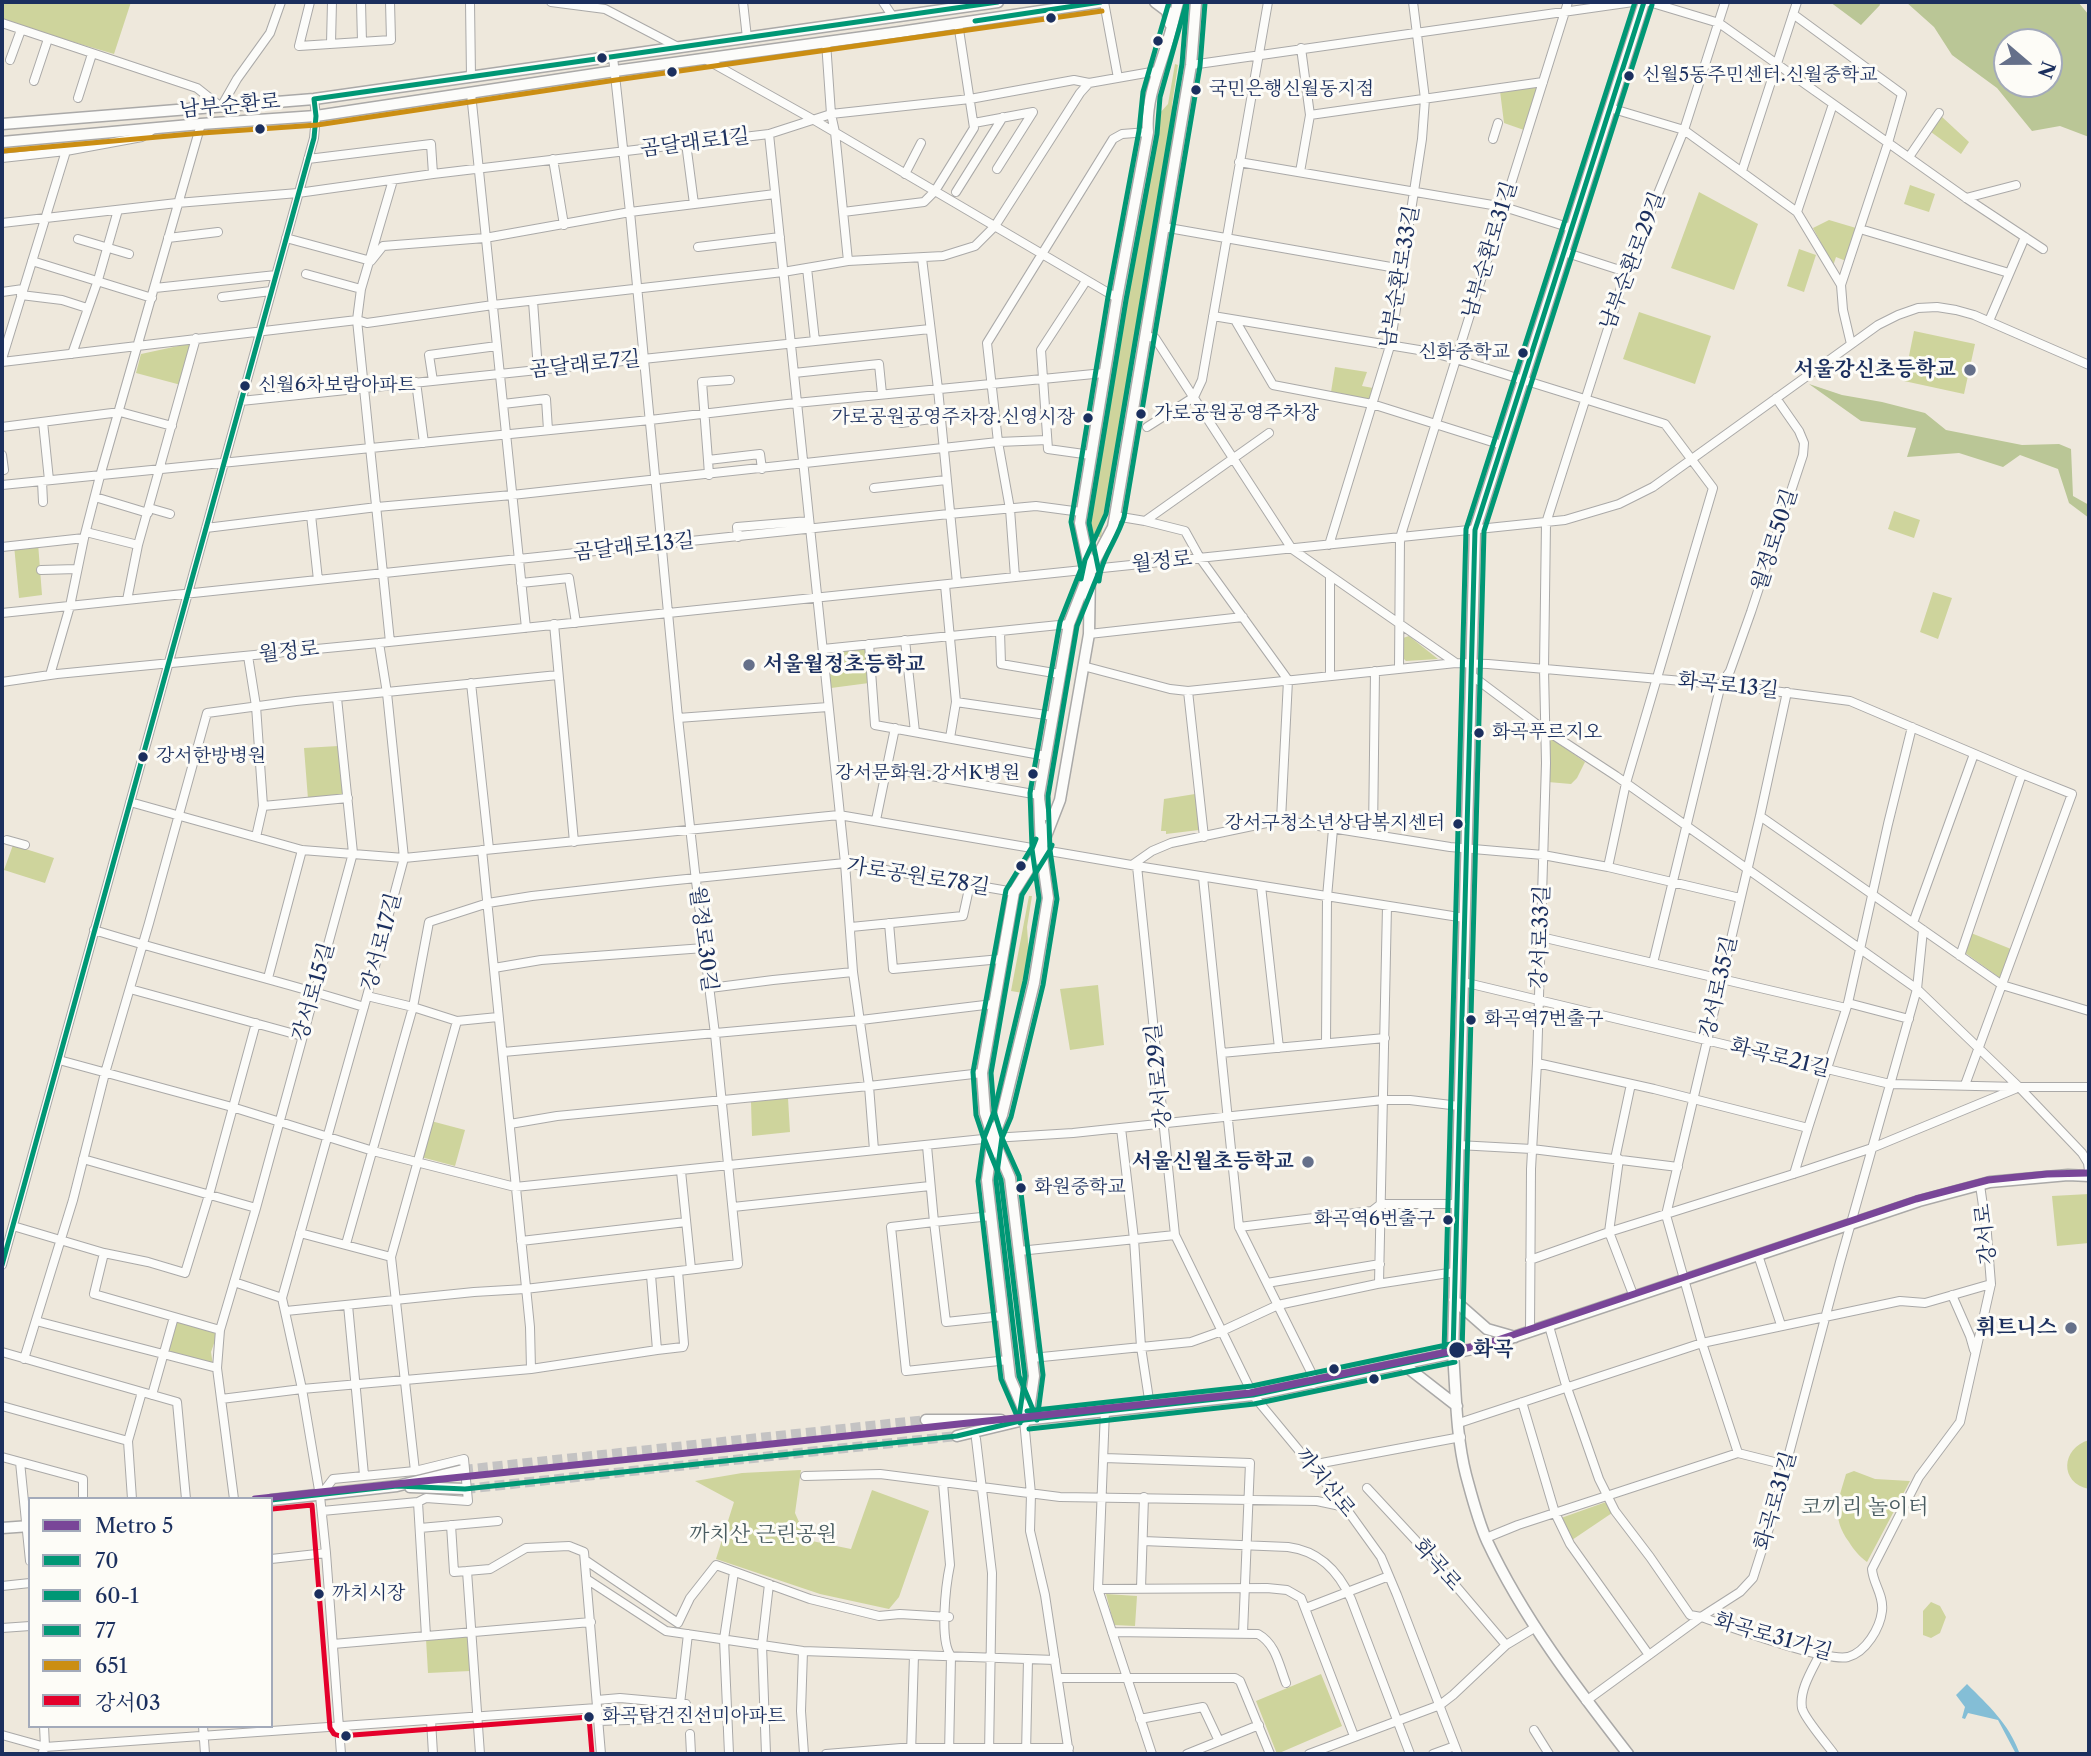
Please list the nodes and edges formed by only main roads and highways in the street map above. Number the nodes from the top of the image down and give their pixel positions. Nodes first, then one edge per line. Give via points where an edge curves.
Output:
1 (998, 2) edge
2 (1102, 2) edge
3 (1155, 2) edge
4 (1178, 2) edge
5 (1196, 2) edge
6 (1646, 2) edge
7 (966, 4) edge
8 (1171, 32) junction
9 (260, 104) junction
10 (226, 122) junction
11 (2, 124) edge
12 (2, 145) edge
13 (1080, 518) junction
14 (1114, 522) junction
15 (1090, 570) junction
16 (1069, 624) junction
17 (1089, 634) junction
18 (1041, 849) junction
19 (993, 1138) junction
20 (2089, 1173) edge
21 (1454, 1300) junction
22 (1515, 1337) junction
23 (1453, 1353) junction
24 (1403, 1364) junction
25 (1457, 1406) junction
26 (926, 1420) tunnel mouth
27 (1026, 1420) junction
28 (957, 1436) tunnel mouth
29 (463, 1470) tunnel mouth
30 (397, 1486) junction
31 (465, 1489) tunnel mouth
32 (273, 1500) edge
33 (28, 1526) edge
34 (2, 1528) edge
35 (1628, 1754) edge

1 - 7 main road, 남부순환로
2 - 10 main road, 남부순환로 via 316,116
3 - 8 main road via 1167,11
4 - 8 main road
5 - 14 main road via 1191,65
6 - 21 main road via 1475,530
7 - 9 main road, 남부순환로 via 471,78
8 - 13 main road via 1147,121
9 - 10 main road via 266,107 264,114 235,116
9 - 11 main road, 남부순환로
10 - 12 main road, 남부순환로
13 - 14 main road via 1087,542 1094,546
13 - 15 main road
14 - 15 main road
15 - 16 main road
15 - 17 main road
16 - 17 main road via 1081,611
16 - 18 main road via 1039,795
17 - 18 main road via 1060,800
18 - 19 main road via 1048,898 1034,983
18 - 19 main road via 1014,892 993,1004 982,1073 985,1113
19 - 27 main road via 987,1180 991,1216 1010,1378
19 - 27 main road via 1010,1178 1034,1376
20 - 22 main road, 강서로 via 1980,1185 1919,1200
21 - 22 main road via 1487,1329
21 - 23 main road
22 - 23 main road, 강서로
23 - 24 main road, 강서로
23 - 25 main road
24 - 25 main road
24 - 27 main road, 강서로 via 1253,1395
25 - 35 main road via 1466,1473 1486,1538 1536,1627
26 - 27 main road, 강서로
27 - 28 main road, 강서로
29 - 30 main road
30 - 31 main road
30 - 32 main road
33 - 34 main road

